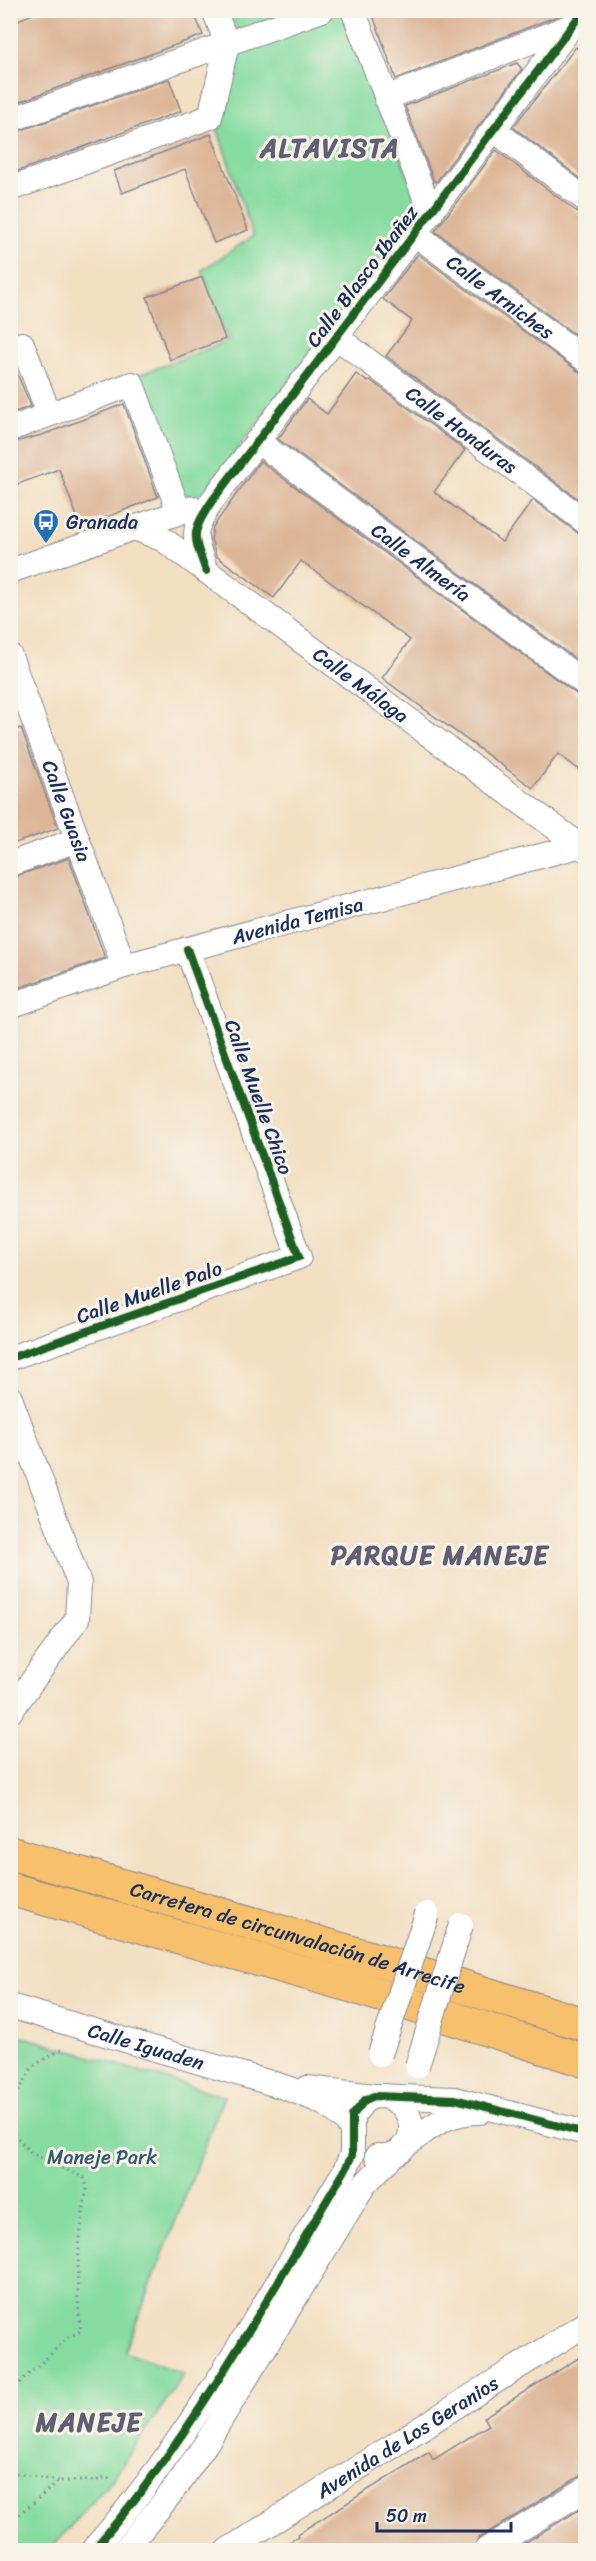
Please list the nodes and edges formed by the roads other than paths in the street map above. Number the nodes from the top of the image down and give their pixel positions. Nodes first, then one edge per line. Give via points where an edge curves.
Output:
1 (214, 10) edge
2 (322, 10) edge
3 (353, 10) edge
4 (581, 23) edge
5 (227, 44) junction
6 (386, 98) junction
7 (10, 120) edge
8 (494, 130) junction
9 (10, 189) edge
10 (585, 200) edge
11 (431, 213) junction
12 (415, 234) junction
13 (336, 338) junction
14 (22, 344) dead end
15 (585, 360) edge
16 (49, 414) junction
17 (10, 429) edge
18 (257, 441) junction
19 (212, 501) junction
20 (179, 512) junction
21 (585, 522) edge
22 (132, 527) junction
23 (10, 571) edge
24 (206, 571) junction
25 (10, 656) edge
26 (585, 684) edge
27 (20, 714) edge
28 (77, 840) junction
29 (583, 847) edge
30 (10, 864) edge
31 (187, 949) junction
32 (124, 966) junction
33 (10, 1006) edge
34 (299, 1257) joint
35 (10, 1358) edge
36 (10, 1398) edge
37 (10, 1712) edge
38 (10, 1853) edge
39 (10, 1889) edge
40 (427, 1914) dead end
41 (461, 1925) dead end
42 (10, 2006) edge
43 (585, 2025) edge
44 (380, 2054) dead end
45 (585, 2061) edge
46 (417, 2066) dead end
47 (284, 2087) junction
48 (379, 2096) junction
49 (495, 2112) junction
50 (351, 2131) junction
51 (585, 2133) edge
52 (398, 2151) junction
53 (585, 2324) edge
54 (585, 2489) edge
55 (129, 2549) edge
56 (93, 2550) edge
57 (228, 2550) edge
58 (486, 2550) edge

1 - 5 street
2 - 5 street
3 - 6 street
4 - 6 street
4 - 8 street, Calle Blasco Ibañez
5 - 7 street
5 - 9 street via 210,117
6 - 11 street
8 - 10 street
8 - 11 street, Calle Blasco Ibañez
11 - 12 street, Calle Blasco Ibañez
12 - 13 street, Calle Blasco Ibañez
12 - 15 street, Calle Arniches
13 - 18 street, Calle Blasco Ibañez
13 - 21 street, Calle Honduras
14 - 16 street
16 - 17 street
16 - 20 street via 132,384
18 - 19 street, Calle Blasco Ibañez
18 - 26 street, Calle Almería
19 - 20 street
19 - 24 street, Calle Blasco Ibañez via 194,538
20 - 22 street
22 - 23 street
22 - 24 street, Calle Málaga via 164,540
24 - 29 street, Calle Málaga
25 - 27 street, Calle Guasia
27 - 28 street, Calle Guasia
28 - 30 street
28 - 32 street, Calle Guasia
29 - 31 street, Avenida Temisa
31 - 32 street, Avenida Temisa
31 - 34 street, Calle Muelle Chico
32 - 33 street, Avenida Temisa
34 - 35 street, Calle Muelle Palo
36 - 37 street via 79,1583 77,1619
38 - 43 highway, Carretera de circunvalación de Arrecife
39 - 45 highway, Carretera de circunvalación de Arrecife via 355,1987
40 - 44 street, bridge
41 - 46 street, bridge
42 - 47 street, Calle Iguaden
47 - 48 street, Calle Iguaden
47 - 50 street, Calle Iguaden via 324,2102 343,2116
48 - 49 street, Calle Iguaden via 455,2099
48 - 50 street via 357,2107
48 - 52 street via 401,2104 411,2120 409,2139
49 - 51 street
49 - 52 street via 459,2112 446,2117
50 - 52 street via 364,2152 373,2156
50 - 56 street via 352,2155 344,2172 210,2392 155,2474
52 - 55 street via 364,2185 207,2442
53 - 57 street, Avenida de Los Geranios
54 - 58 street

